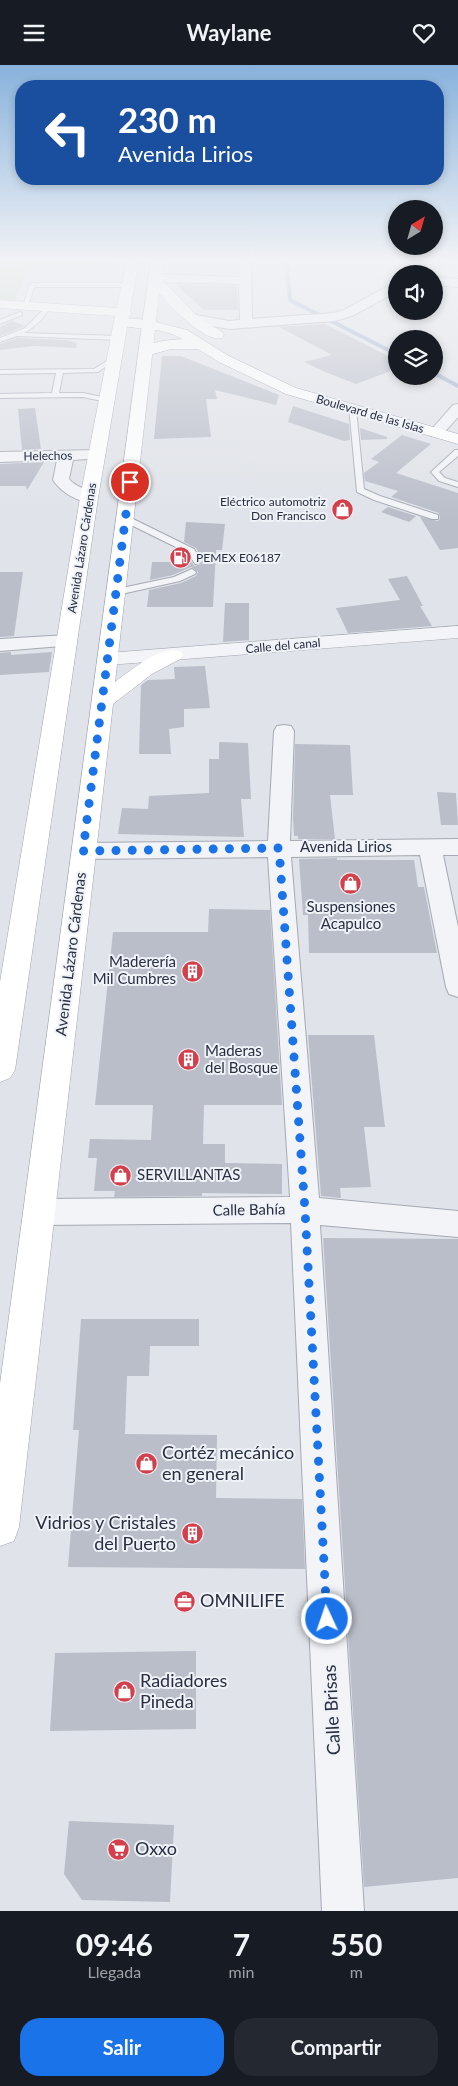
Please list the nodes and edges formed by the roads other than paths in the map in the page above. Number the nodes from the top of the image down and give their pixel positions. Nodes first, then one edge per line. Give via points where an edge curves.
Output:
1 (118, 345) edge
2 (147, 345) edge
3 (165, 345) edge
4 (190, 345) edge
5 (203, 346) joint
6 (146, 352) junction
7 (247, 352) dead end
8 (116, 357) junction
9 (224, 359) junction
10 (60, 371) junction
11 (0, 372) edge
12 (55, 395) junction
13 (0, 396) edge
14 (108, 401) junction
15 (352, 409) junction
16 (430, 415) dead end
17 (455, 417) edge
18 (436, 433) junction
19 (458, 439) edge
20 (458, 452) edge
21 (97, 455) junction
22 (66, 456) junction
23 (0, 457) edge
24 (458, 485) edge
25 (89, 498) junction
26 (435, 517) dead end
27 (126, 519) junction
28 (198, 562) dead end
29 (192, 572) dead end
30 (117, 591) junction
31 (458, 632) edge
32 (67, 641) junction
33 (0, 645) edge
34 (173, 655) junction
35 (108, 659) junction
36 (103, 701) junction
37 (284, 731) dead end
38 (430, 847) junction
39 (458, 847) edge
40 (279, 848) junction
41 (83, 851) junction
42 (8, 968) edge
43 (458, 987) edge
44 (0, 1070) edge
45 (305, 1210) junction
46 (40, 1212) junction
47 (458, 1224) edge
48 (0, 1527) edge
49 (343, 1911) edge

1 - 8 main road, Avenida Lázaro Cárdenas
2 - 6 main road, Avenida Lázaro Cárdenas
3 - 6 main road
4 - 5 main road
5 - 9 main road, Boulevard de las Islas
6 - 27 main road, Avenida Lázaro Cárdenas
7 - 9 main road
8 - 10 lane via 96,371
8 - 14 main road, Avenida Lázaro Cárdenas
9 - 15 main road, Boulevard de las Islas via 291,391
10 - 11 lane
10 - 12 lane
12 - 13 lane
12 - 14 lane via 83,395
14 - 21 main road, Avenida Lázaro Cárdenas
15 - 18 main road, Boulevard de las Islas
15 - 26 lane via 360,490
16 - 17 main road, Boulevard de las Islas
17 - 18 street
18 - 19 main road, Boulevard de las Islas
20 - 24 lane via 435,472 438,477
21 - 22 street, Helechos
21 - 25 main road, Avenida Lázaro Cárdenas
22 - 23 street, Helechos
22 - 25 street via 61,480
25 - 32 main road, Avenida Lázaro Cárdenas
27 - 28 lane via 191,551
27 - 30 main road, Avenida Lázaro Cárdenas
29 - 30 lane via 176,579
30 - 35 main road, Avenida Lázaro Cárdenas
31 - 34 street, Calle del canal
32 - 33 street
32 - 42 main road, Avenida Lázaro Cárdenas
34 - 35 street, Calle del canal
34 - 36 main road via 145,670
35 - 36 main road, Avenida Lázaro Cárdenas
36 - 41 main road, Avenida Lázaro Cárdenas
37 - 40 street, Calle Brisas
38 - 39 street, Avenida Lirios
38 - 40 street, Avenida Lirios
38 - 43 street
40 - 41 street, Avenida Lirios
40 - 45 street, Calle Brisas
41 - 46 main road, Avenida Lázaro Cárdenas
42 - 44 main road, Avenida Lázaro Cárdenas
45 - 46 street, Calle Bahía
45 - 47 street, Calle Bahía
45 - 49 street, Calle Brisas
46 - 48 main road, Avenida Lázaro Cárdenas

